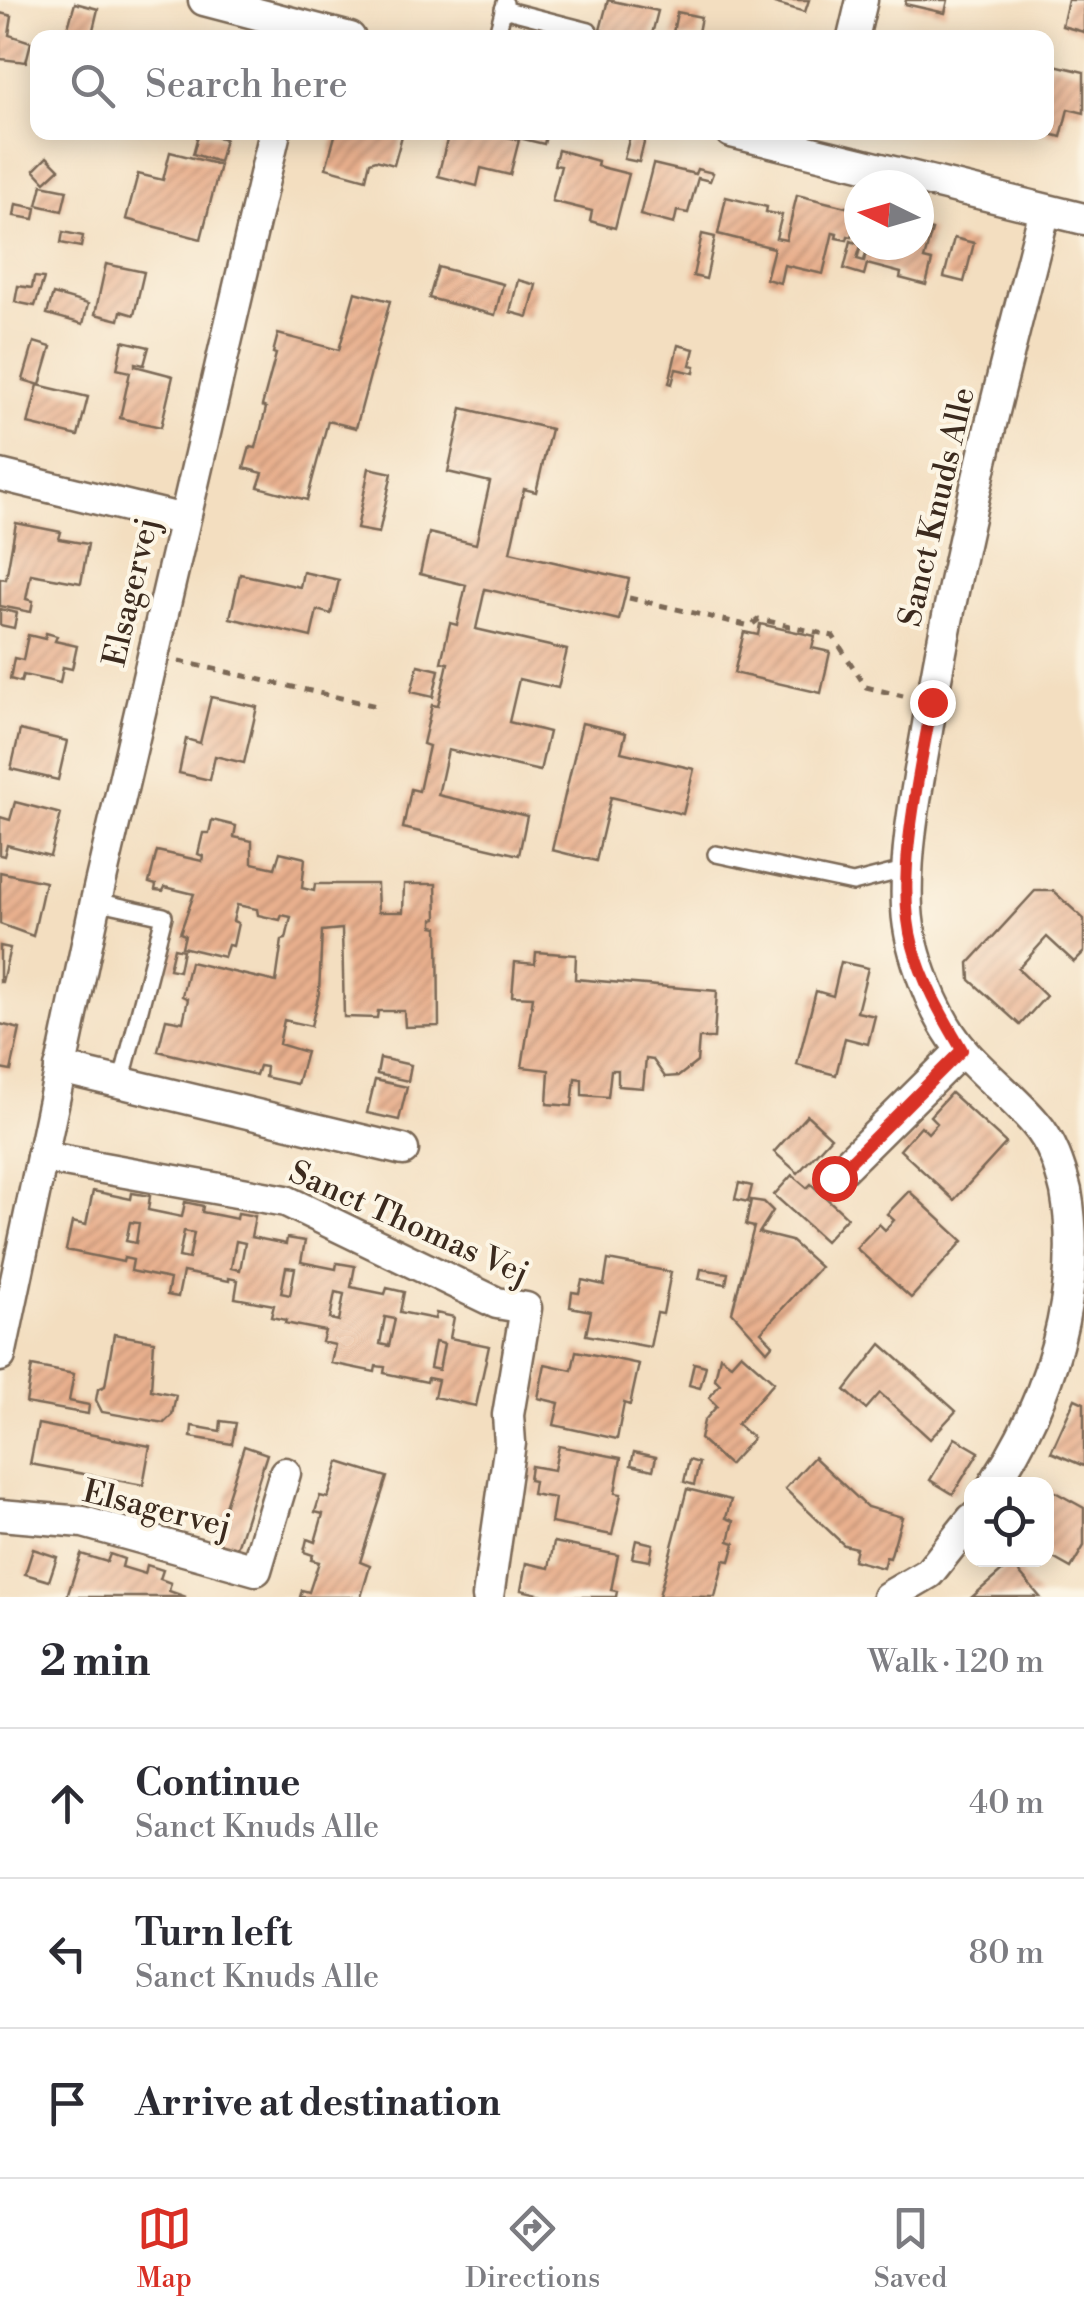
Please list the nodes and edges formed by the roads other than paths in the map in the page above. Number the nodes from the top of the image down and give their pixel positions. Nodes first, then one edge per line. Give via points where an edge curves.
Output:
1 (204, 0) edge
2 (862, 0) edge
3 (505, 5) edge
4 (302, 21) edge
5 (327, 30) edge
6 (498, 30) edge
7 (586, 30) edge
8 (855, 30) edge
9 (273, 140) edge
10 (800, 140) edge
11 (826, 143) edge
12 (1044, 210) junction
13 (1084, 220) edge
14 (0, 475) edge
15 (184, 520) junction
16 (716, 854) dead end
17 (908, 870) junction
18 (96, 901) junction
19 (962, 1050) junction
20 (60, 1068) junction
21 (121, 1082) junction
22 (403, 1150) dead end
23 (42, 1157) junction
24 (834, 1178) dead end
25 (0, 1356) edge
26 (285, 1473) dead end
27 (999, 1477) edge
28 (0, 1516) edge
29 (964, 1529) edge
30 (488, 1597) edge
31 (888, 1597) edge

1 - 4 street
2 - 8 street
3 - 6 lane
3 - 7 lane
4 - 5 street
9 - 15 street, Elsagervej
10 - 11 street
11 - 12 street
12 - 13 street
12 - 17 street, Sanct Knuds Alle via 948,606
14 - 15 street
15 - 18 street, Elsagervej
16 - 17 lane via 853,883
17 - 19 street, Sanct Knuds Alle via 913,946
18 - 20 street, Elsagervej
18 - 21 lane via 164,916
19 - 24 street
19 - 27 street, Sanct Knuds Alle via 1038,1125 1058,1162 1071,1214 1064,1330 1047,1384
20 - 21 street
20 - 23 street, Elsagervej
21 - 22 street
23 - 25 street, Elsagervej
23 - 30 street, Sanct Thomas Vej via 286,1201 498,1303 526,1308
26 - 28 street, Elsagervej via 256,1570 83,1522
29 - 31 street via 930,1573

